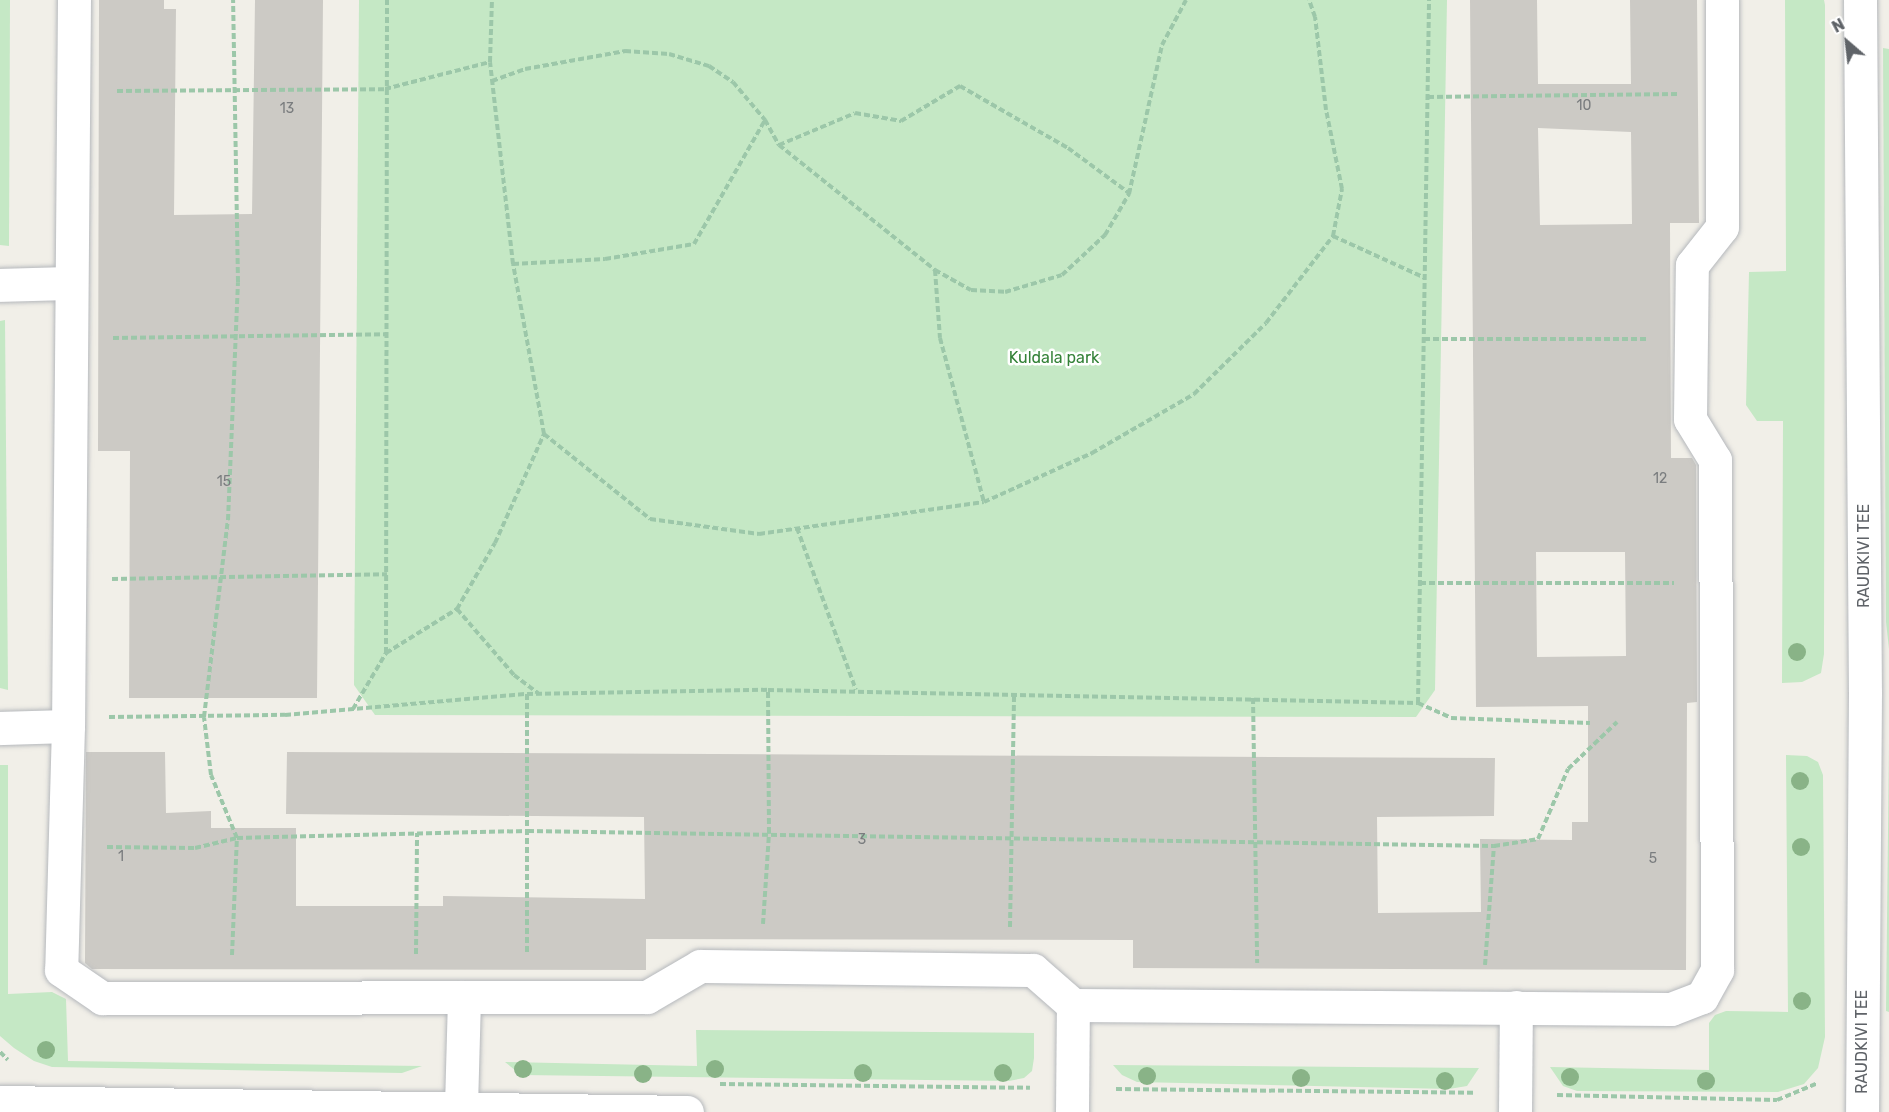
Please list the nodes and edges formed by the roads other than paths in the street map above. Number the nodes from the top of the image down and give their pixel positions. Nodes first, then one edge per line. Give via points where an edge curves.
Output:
1 (74, 0) edge
2 (1722, 0) edge
3 (1860, 0) edge
4 (70, 284) junction
5 (0, 285) edge
6 (1877, 692) edge
7 (68, 726) junction
8 (0, 728) edge
9 (464, 997) junction
10 (1074, 1005) junction
11 (1516, 1008) junction
12 (1072, 1100) edge
13 (0, 1102) edge
14 (1515, 1103) edge
15 (461, 1106) junction
16 (533, 1110) edge
17 (687, 1112) edge
18 (1862, 1112) edge

1 - 4 street
2 - 11 street via 1722,227 1692,266 1690,419 1715,460 1717,970 1702,997 1671,1009
3 - 6 street, RAUDKIVI TEE
4 - 5 street
4 - 7 street
6 - 18 street, RAUDKIVI TEE
7 - 8 street
7 - 9 street via 61,970 102,998
9 - 10 street via 647,997 700,966 1033,970
9 - 15 street
10 - 11 street
10 - 12 street
11 - 14 street
13 - 15 street
15 - 16 street
16 - 17 street

